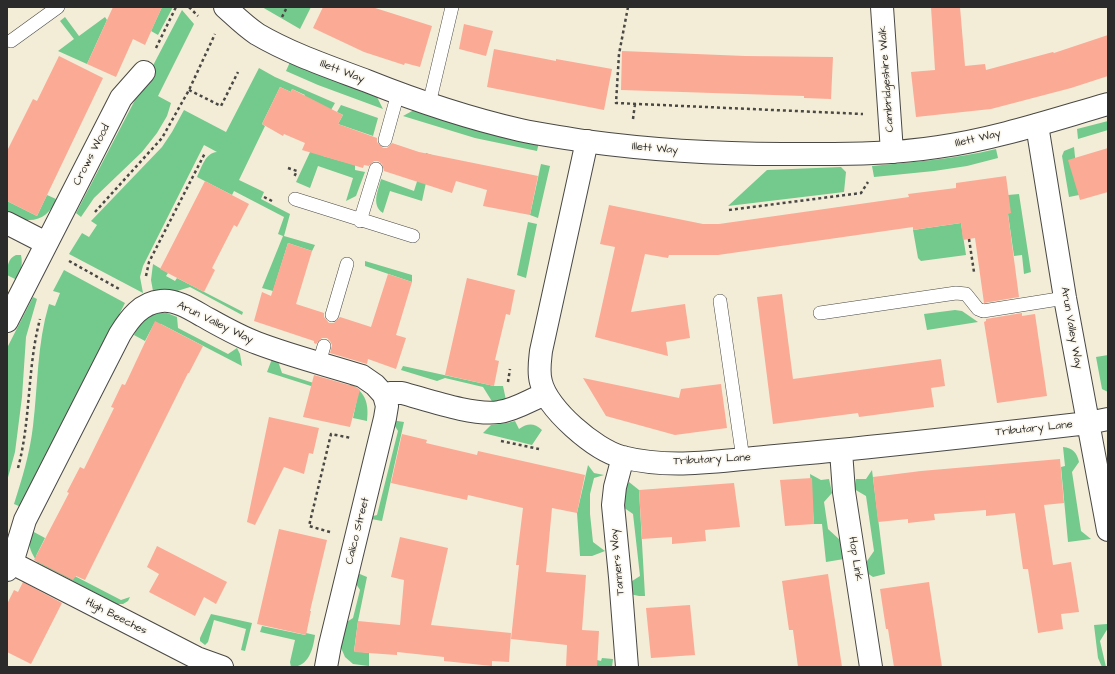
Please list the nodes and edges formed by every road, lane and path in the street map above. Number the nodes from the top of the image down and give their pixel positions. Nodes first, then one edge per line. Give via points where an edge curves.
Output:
1 (58, 7) edge
2 (176, 7) edge
3 (452, 7) edge
4 (628, 7) edge
5 (882, 7) edge
6 (226, 8) edge
7 (11, 41) dead end
8 (144, 72) joint
9 (238, 72) dead end
10 (189, 90) junction
11 (398, 93) junction
12 (429, 104) junction
13 (1108, 104) edge
14 (890, 116) junction
15 (1037, 125) junction
16 (385, 140) dead end
17 (587, 141) junction
18 (892, 152) junction
19 (206, 153) dead end
20 (376, 169) dead end
21 (868, 182) dead end
22 (295, 199) dead end
23 (729, 210) dead end
24 (93, 214) dead end
25 (360, 221) junction
26 (7, 222) edge
27 (413, 236) dead end
28 (969, 239) dead end
29 (45, 245) junction
30 (347, 264) dead end
31 (969, 297) junction
32 (1065, 298) junction
33 (720, 302) dead end
34 (145, 306) junction
35 (42, 313) dead end
36 (820, 313) dead end
37 (332, 315) dead end
38 (7, 321) edge
39 (545, 394) junction
40 (384, 395) junction
41 (1098, 421) edge
42 (379, 444) junction
43 (841, 451) junction
44 (623, 458) junction
45 (743, 459) junction
46 (18, 470) dead end
47 (1108, 530) edge
48 (356, 538) junction
49 (10, 567) edge
50 (222, 667) edge
51 (326, 667) edge
52 (627, 667) edge
53 (871, 667) edge

1 - 7 lane
2 - 8 path
3 - 12 lane
4 - 14 path via 618,54 616,103
5 - 14 street, Cambridgeshire Walk
6 - 10 path
6 - 11 street, Illett Way via 256,33 281,47
8 - 29 street, Crows Wood via 121,98
9 - 10 path via 221,106
10 - 24 path via 162,138
11 - 12 street, Illett Way
11 - 16 lane
12 - 17 street, Illett Way via 523,131
13 - 15 street, Illett Way
14 - 18 street, Cambridgeshire Walk
15 - 18 street, Illett Way via 959,144
15 - 32 street, Arun Valley Way
17 - 18 street, Illett Way via 660,150 714,153
17 - 39 street, Tributary Lane via 541,351 540,381
19 - 34 path via 149,262
20 - 25 lane
21 - 23 path via 861,193
22 - 25 lane
25 - 27 lane
26 - 29 street
28 - 31 path via 974,278
29 - 34 path
29 - 38 street, Crows Wood
30 - 37 lane
31 - 32 lane via 978,309 983,311
31 - 36 lane via 956,293
32 - 41 street, Arun Valley Way
33 - 45 lane
34 - 40 street, Arun Valley Way via 162,300 180,304 257,343 321,354 362,376
34 - 49 street via 130,318 120,334 29,513
35 - 46 path via 36,337 26,428
39 - 40 street via 514,408 492,413 402,393
39 - 44 street, Tributary Lane via 554,408 580,432 608,452
40 - 42 street, Calico Street via 386,412
41 - 43 street, Tributary Lane
41 - 47 street, Arun Valley Way
42 - 48 street, Calico Street
42 - 48 path via 331,434 329,441 309,526
43 - 45 street, Tributary Lane
43 - 53 street, Hop Link via 844,492
44 - 45 street, Tributary Lane via 682,463
44 - 52 street, Tanners Way via 613,505
48 - 51 street, Calico Street
49 - 50 street, High Beeches via 197,658

